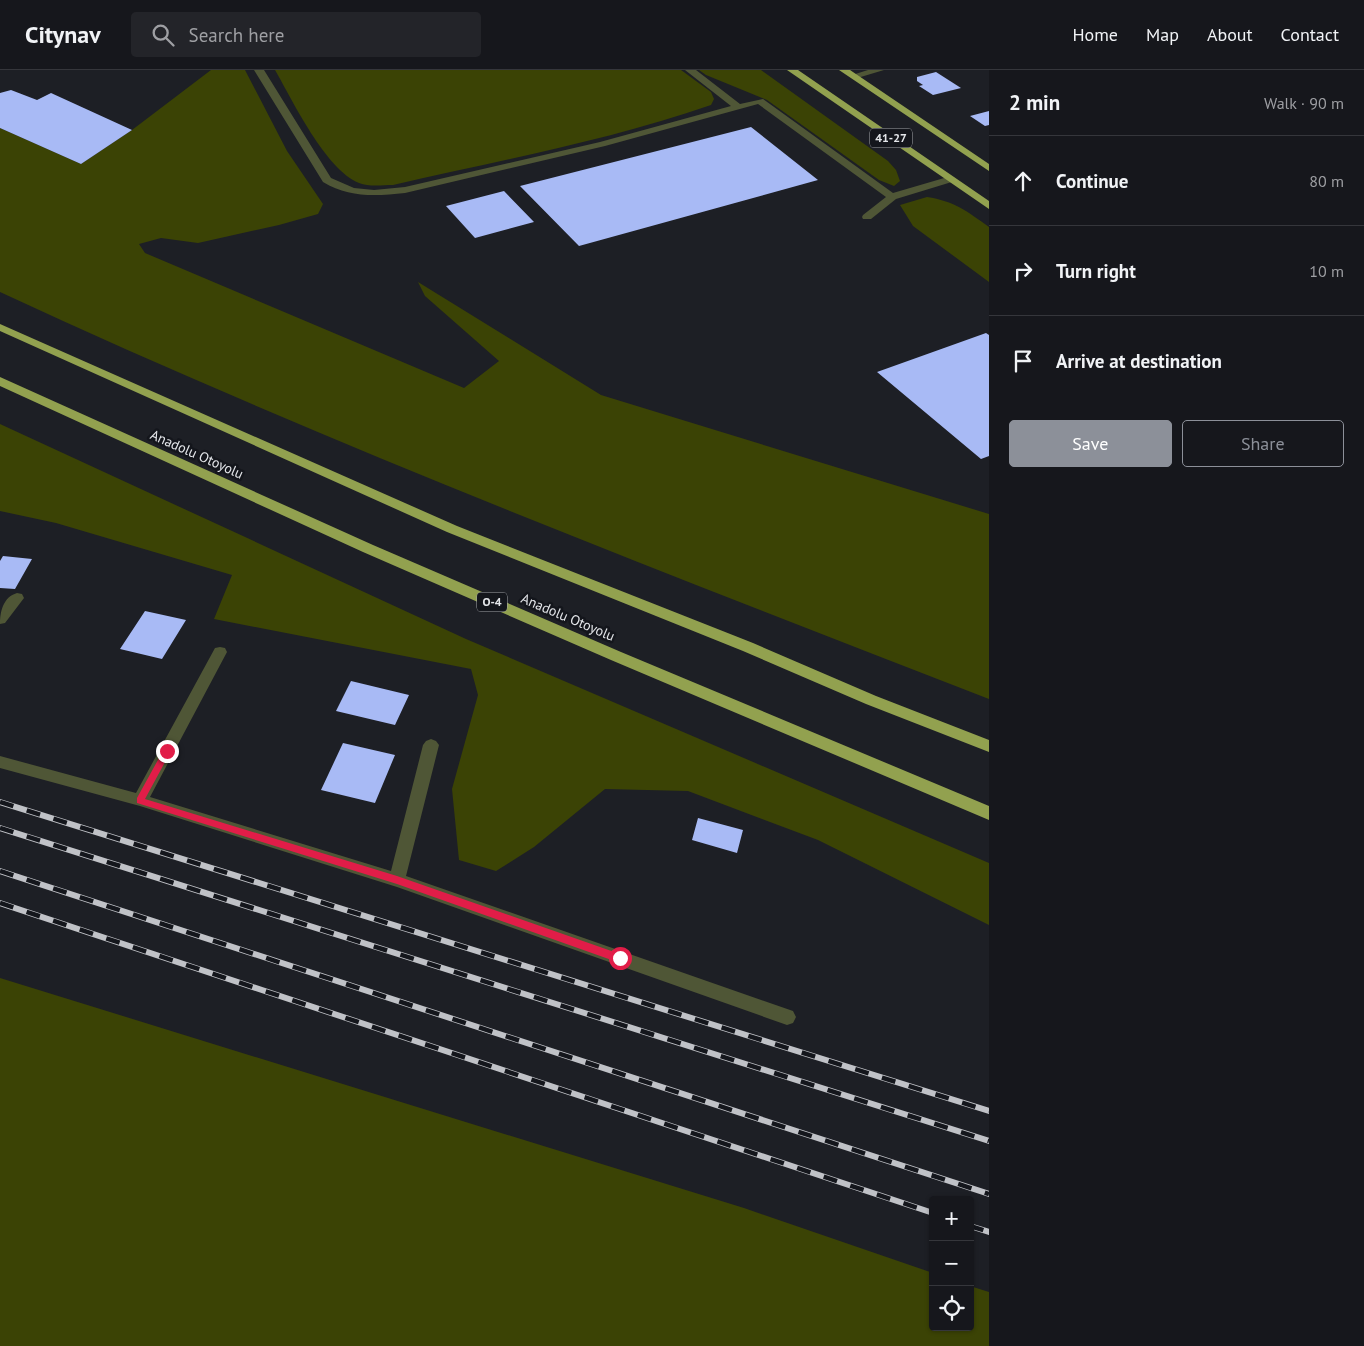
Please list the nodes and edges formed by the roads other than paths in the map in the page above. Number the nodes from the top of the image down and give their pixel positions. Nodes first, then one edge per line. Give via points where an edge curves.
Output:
1 (259, 70) edge
2 (690, 70) edge
3 (792, 70) edge
4 (844, 70) edge
5 (878, 70) edge
6 (854, 76) junction
7 (738, 107) junction
8 (989, 168) edge
9 (951, 179) junction
10 (892, 197) junction
11 (989, 206) edge
12 (867, 217) dead end
13 (0, 328) edge
14 (0, 381) edge
15 (17, 598) dead end
16 (0, 619) edge
17 (220, 652) dead end
18 (431, 745) dead end
19 (989, 746) edge
20 (0, 762) edge
21 (140, 800) junction
22 (989, 813) edge
23 (397, 880) junction
24 (787, 1017) dead end

1 - 7 street via 327,180 338,188 357,193 404,190 602,144
2 - 7 street
3 - 9 highway, 41-27
4 - 6 highway
5 - 6 street
6 - 8 highway
7 - 10 street via 760,101
9 - 10 street
9 - 11 highway, 41-27
10 - 12 street
13 - 19 highway via 452,529
14 - 22 highway, Anadolu Otoyolu / O-4 via 365,547
15 - 16 street
17 - 21 street
18 - 23 street
20 - 21 street
21 - 23 street
23 - 24 street

